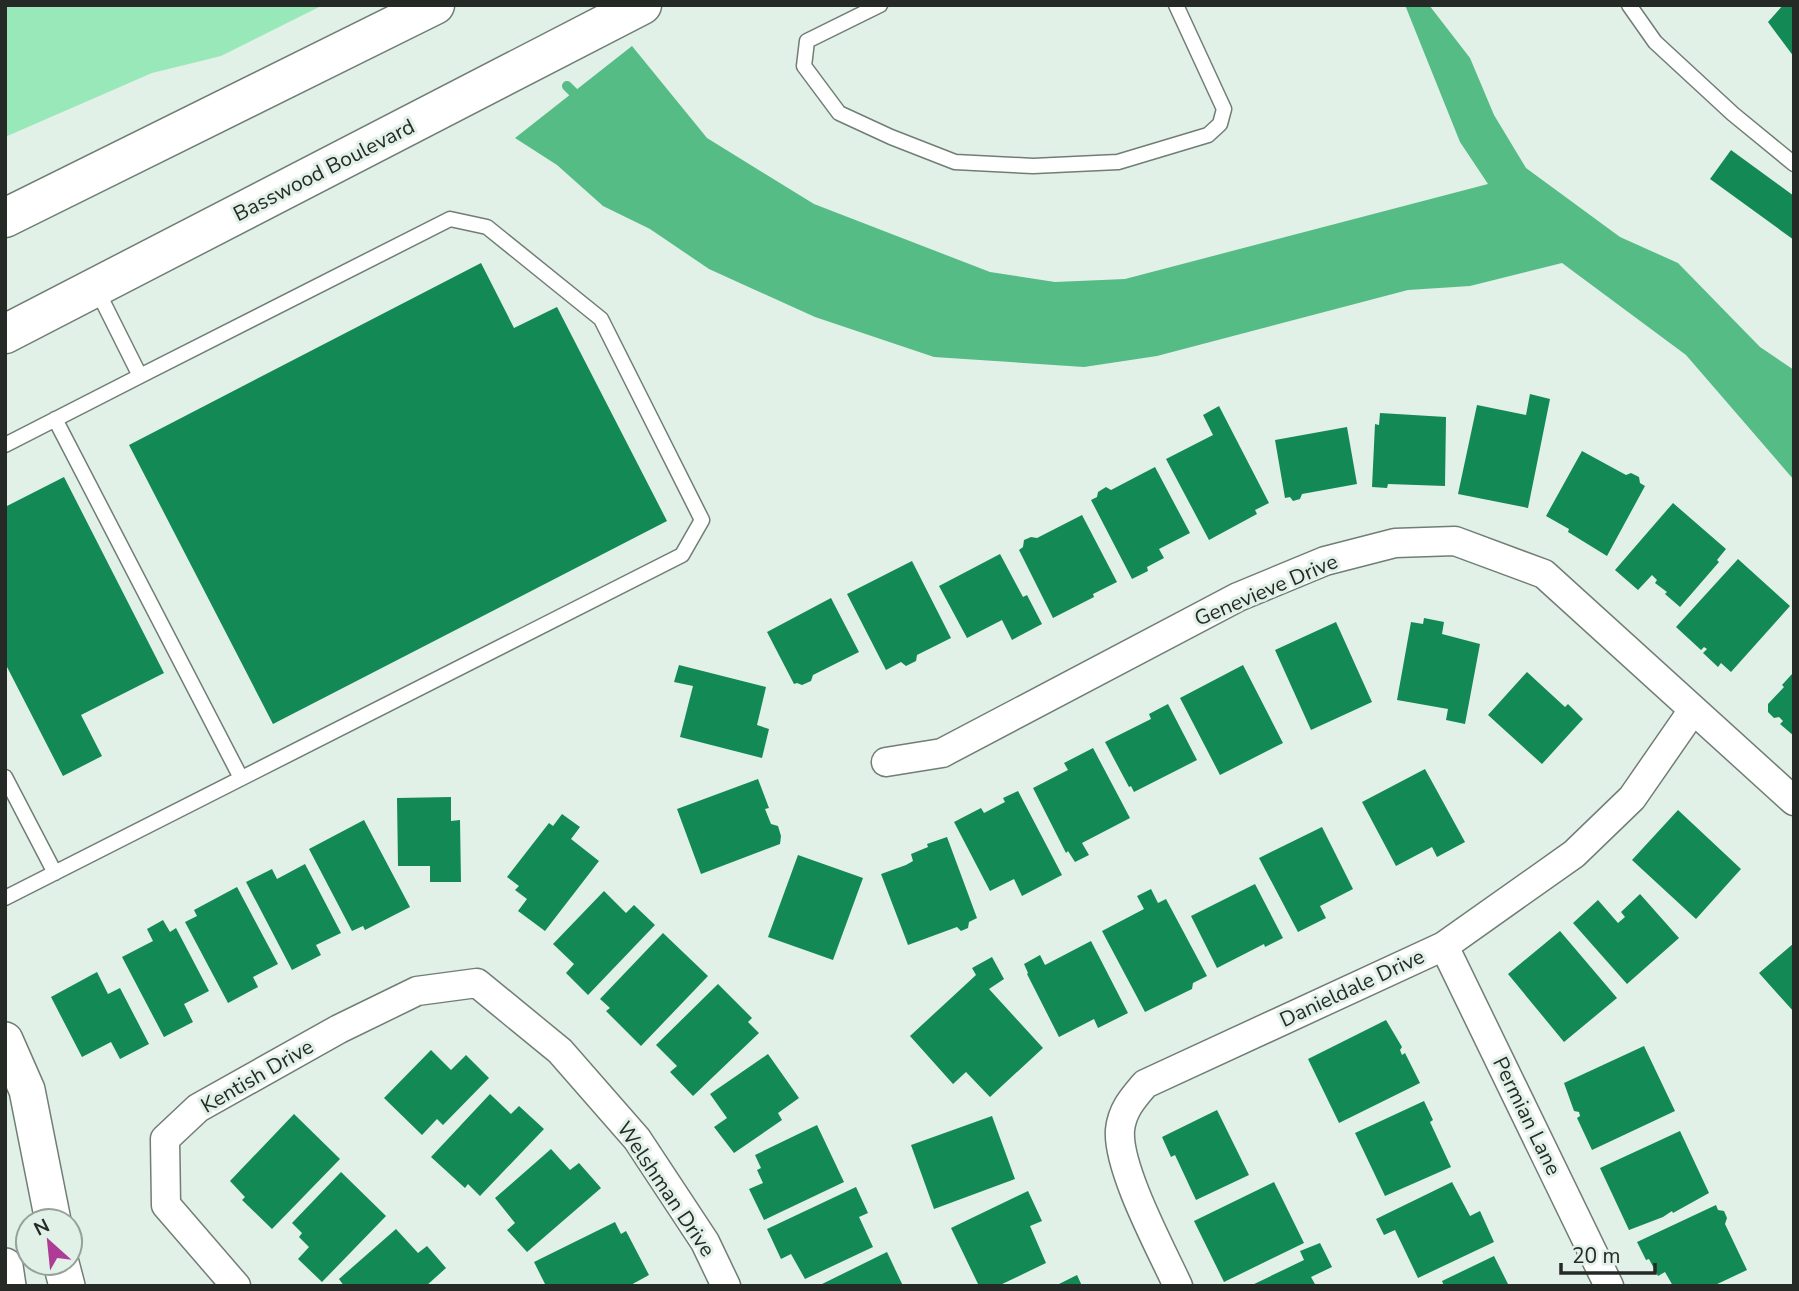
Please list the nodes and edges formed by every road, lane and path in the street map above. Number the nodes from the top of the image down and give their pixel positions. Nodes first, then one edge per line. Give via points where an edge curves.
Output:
1 (435, 5) edge
2 (642, 5) edge
3 (880, 5) edge
4 (1176, 5) edge
5 (1629, 5) edge
6 (1794, 164) edge
7 (5, 218) edge
8 (95, 287) junction
9 (5, 334) edge
10 (140, 376) junction
11 (55, 419) junction
12 (5, 445) edge
13 (1693, 709) junction
14 (886, 762) dead end
15 (5, 777) edge
16 (241, 778) junction
17 (1794, 801) edge
18 (55, 873) junction
19 (5, 898) edge
20 (1444, 946) junction
21 (477, 982) joint
22 (5, 1040) edge
23 (50, 1207) edge
24 (5, 1265) edge
25 (8, 1286) edge
26 (236, 1286) edge
27 (726, 1286) edge
28 (1178, 1286) edge
29 (1609, 1286) edge

1 - 7 main road
2 - 8 main road, Basswood Boulevard
3 - 4 lane via 807,41 804,66 839,113 955,162 1033,166 1118,162 1208,135 1220,124 1224,109
5 - 6 lane via 1655,42
8 - 9 main road, Basswood Boulevard
8 - 10 lane
10 - 11 lane
10 - 16 lane via 450,219 487,227 601,319 702,520 682,555
11 - 12 lane
11 - 16 lane
13 - 14 street, Genevieve Drive via 1544,574 1455,541 1395,543 1325,561 1238,597 942,753
13 - 17 street, Genevieve Drive
13 - 20 street, Danieldale Drive via 1632,798 1574,854
15 - 18 lane
16 - 18 lane
18 - 19 lane
20 - 28 street, Danieldale Drive via 1146,1084 1127,1105 1120,1131 1126,1169
20 - 29 street, Permian Lane
21 - 26 street, Kentish Drive via 417,991 339,1029 198,1108 165,1139 166,1205
21 - 27 street, Welshman Drive via 560,1051 637,1139 705,1242
22 - 23 street via 27,1090
24 - 25 street

